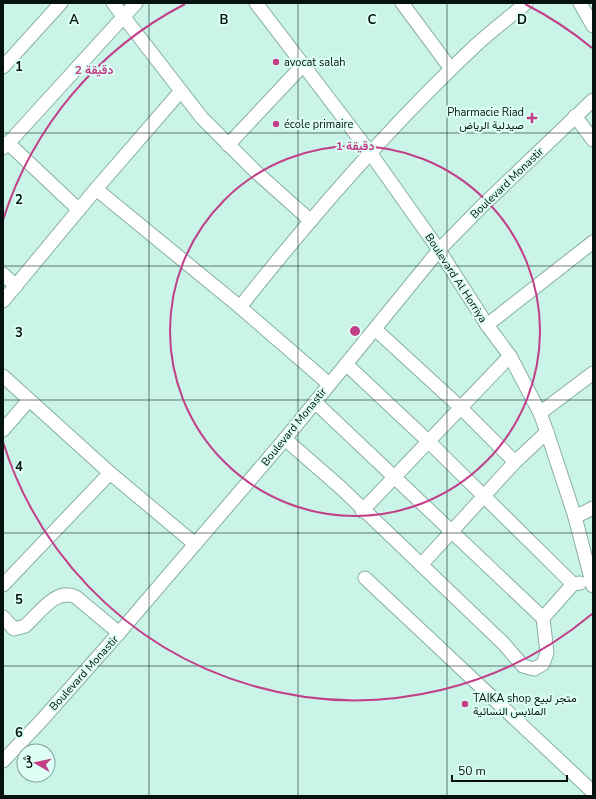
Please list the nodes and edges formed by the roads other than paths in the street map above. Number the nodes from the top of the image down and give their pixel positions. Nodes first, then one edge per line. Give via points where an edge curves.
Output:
1 (61, 3) edge
2 (113, 3) edge
3 (136, 3) edge
4 (256, 3) edge
5 (402, 3) edge
6 (526, 3) edge
7 (580, 3) edge
8 (123, 17) junction
9 (593, 26) edge
10 (303, 65) junction
11 (3, 67) edge
12 (451, 69) junction
13 (180, 92) junction
14 (593, 100) edge
15 (575, 116) junction
16 (593, 140) edge
17 (5, 145) edge
18 (228, 145) junction
19 (370, 154) junction
20 (96, 189) junction
21 (78, 210) junction
22 (311, 221) junction
23 (593, 242) edge
24 (439, 250) junction
25 (3, 274) edge
26 (16, 286) junction
27 (3, 301) edge
28 (240, 307) junction
29 (487, 325) junction
30 (376, 330) junction
31 (510, 356) junction
32 (347, 366) junction
33 (593, 373) edge
34 (3, 376) edge
35 (329, 384) junction
36 (29, 400) junction
37 (315, 402) junction
38 (461, 408) junction
39 (540, 413) junction
40 (3, 430) edge
41 (547, 432) junction
42 (285, 439) junction
43 (429, 442) junction
44 (515, 462) junction
45 (110, 473) junction
46 (396, 476) junction
47 (484, 497) junction
48 (362, 511) junction
49 (591, 513) edge
50 (575, 517) junction
51 (453, 532) junction
52 (195, 544) junction
53 (421, 565) junction
54 (365, 578) dead end
55 (592, 583) edge
56 (573, 584) junction
57 (3, 585) edge
58 (3, 617) edge
59 (543, 618) junction
60 (118, 633) junction
61 (3, 761) edge
62 (593, 792) edge

1 - 11 street
2 - 8 street
3 - 8 street
4 - 10 street, Boulevard Al Horriya
5 - 12 street
6 - 12 street
7 - 9 street
8 - 13 street
8 - 17 street
10 - 18 street
10 - 19 street, Boulevard Al Horriya
12 - 19 street
13 - 18 street
13 - 20 street
14 - 15 street, Boulevard Monastir
15 - 16 street
15 - 24 street, Boulevard Monastir
17 - 21 street
18 - 22 street
19 - 22 street
19 - 24 street, Boulevard Al Horriya
20 - 21 street
20 - 28 street
21 - 26 street
22 - 28 street
23 - 29 street
24 - 29 street, Boulevard Al Horriya
24 - 30 street, Boulevard Monastir
25 - 26 street
26 - 27 street
28 - 35 street
29 - 31 street, Boulevard Al Horriya
30 - 32 street, Boulevard Monastir
30 - 38 street
31 - 38 street
31 - 39 street, Boulevard Al Horriya
32 - 35 street, Boulevard Monastir
32 - 43 street
33 - 39 street
34 - 36 street
35 - 37 street, Boulevard Monastir
36 - 40 street
36 - 45 street
37 - 42 street, Boulevard Monastir
37 - 46 street
38 - 43 street
38 - 44 street
39 - 41 street, Boulevard Al Horriya
41 - 44 street
41 - 50 street, Boulevard Al Horriya
42 - 48 street via 318,467
42 - 52 street, Boulevard Monastir
43 - 46 street
43 - 47 street
44 - 47 street
45 - 52 street
45 - 57 street
46 - 48 street
46 - 51 street
47 - 51 street
47 - 56 street
48 - 53 street
49 - 50 street
50 - 55 street, Boulevard Al Horriya
51 - 53 street
51 - 59 street
52 - 60 street, Boulevard Monastir
53 - 59 street via 527,668 538,668 546,658
54 - 62 street
55 - 56 street
56 - 59 street
58 - 60 street via 14,628 20,628 57,597 71,594
60 - 61 street, Boulevard Monastir

